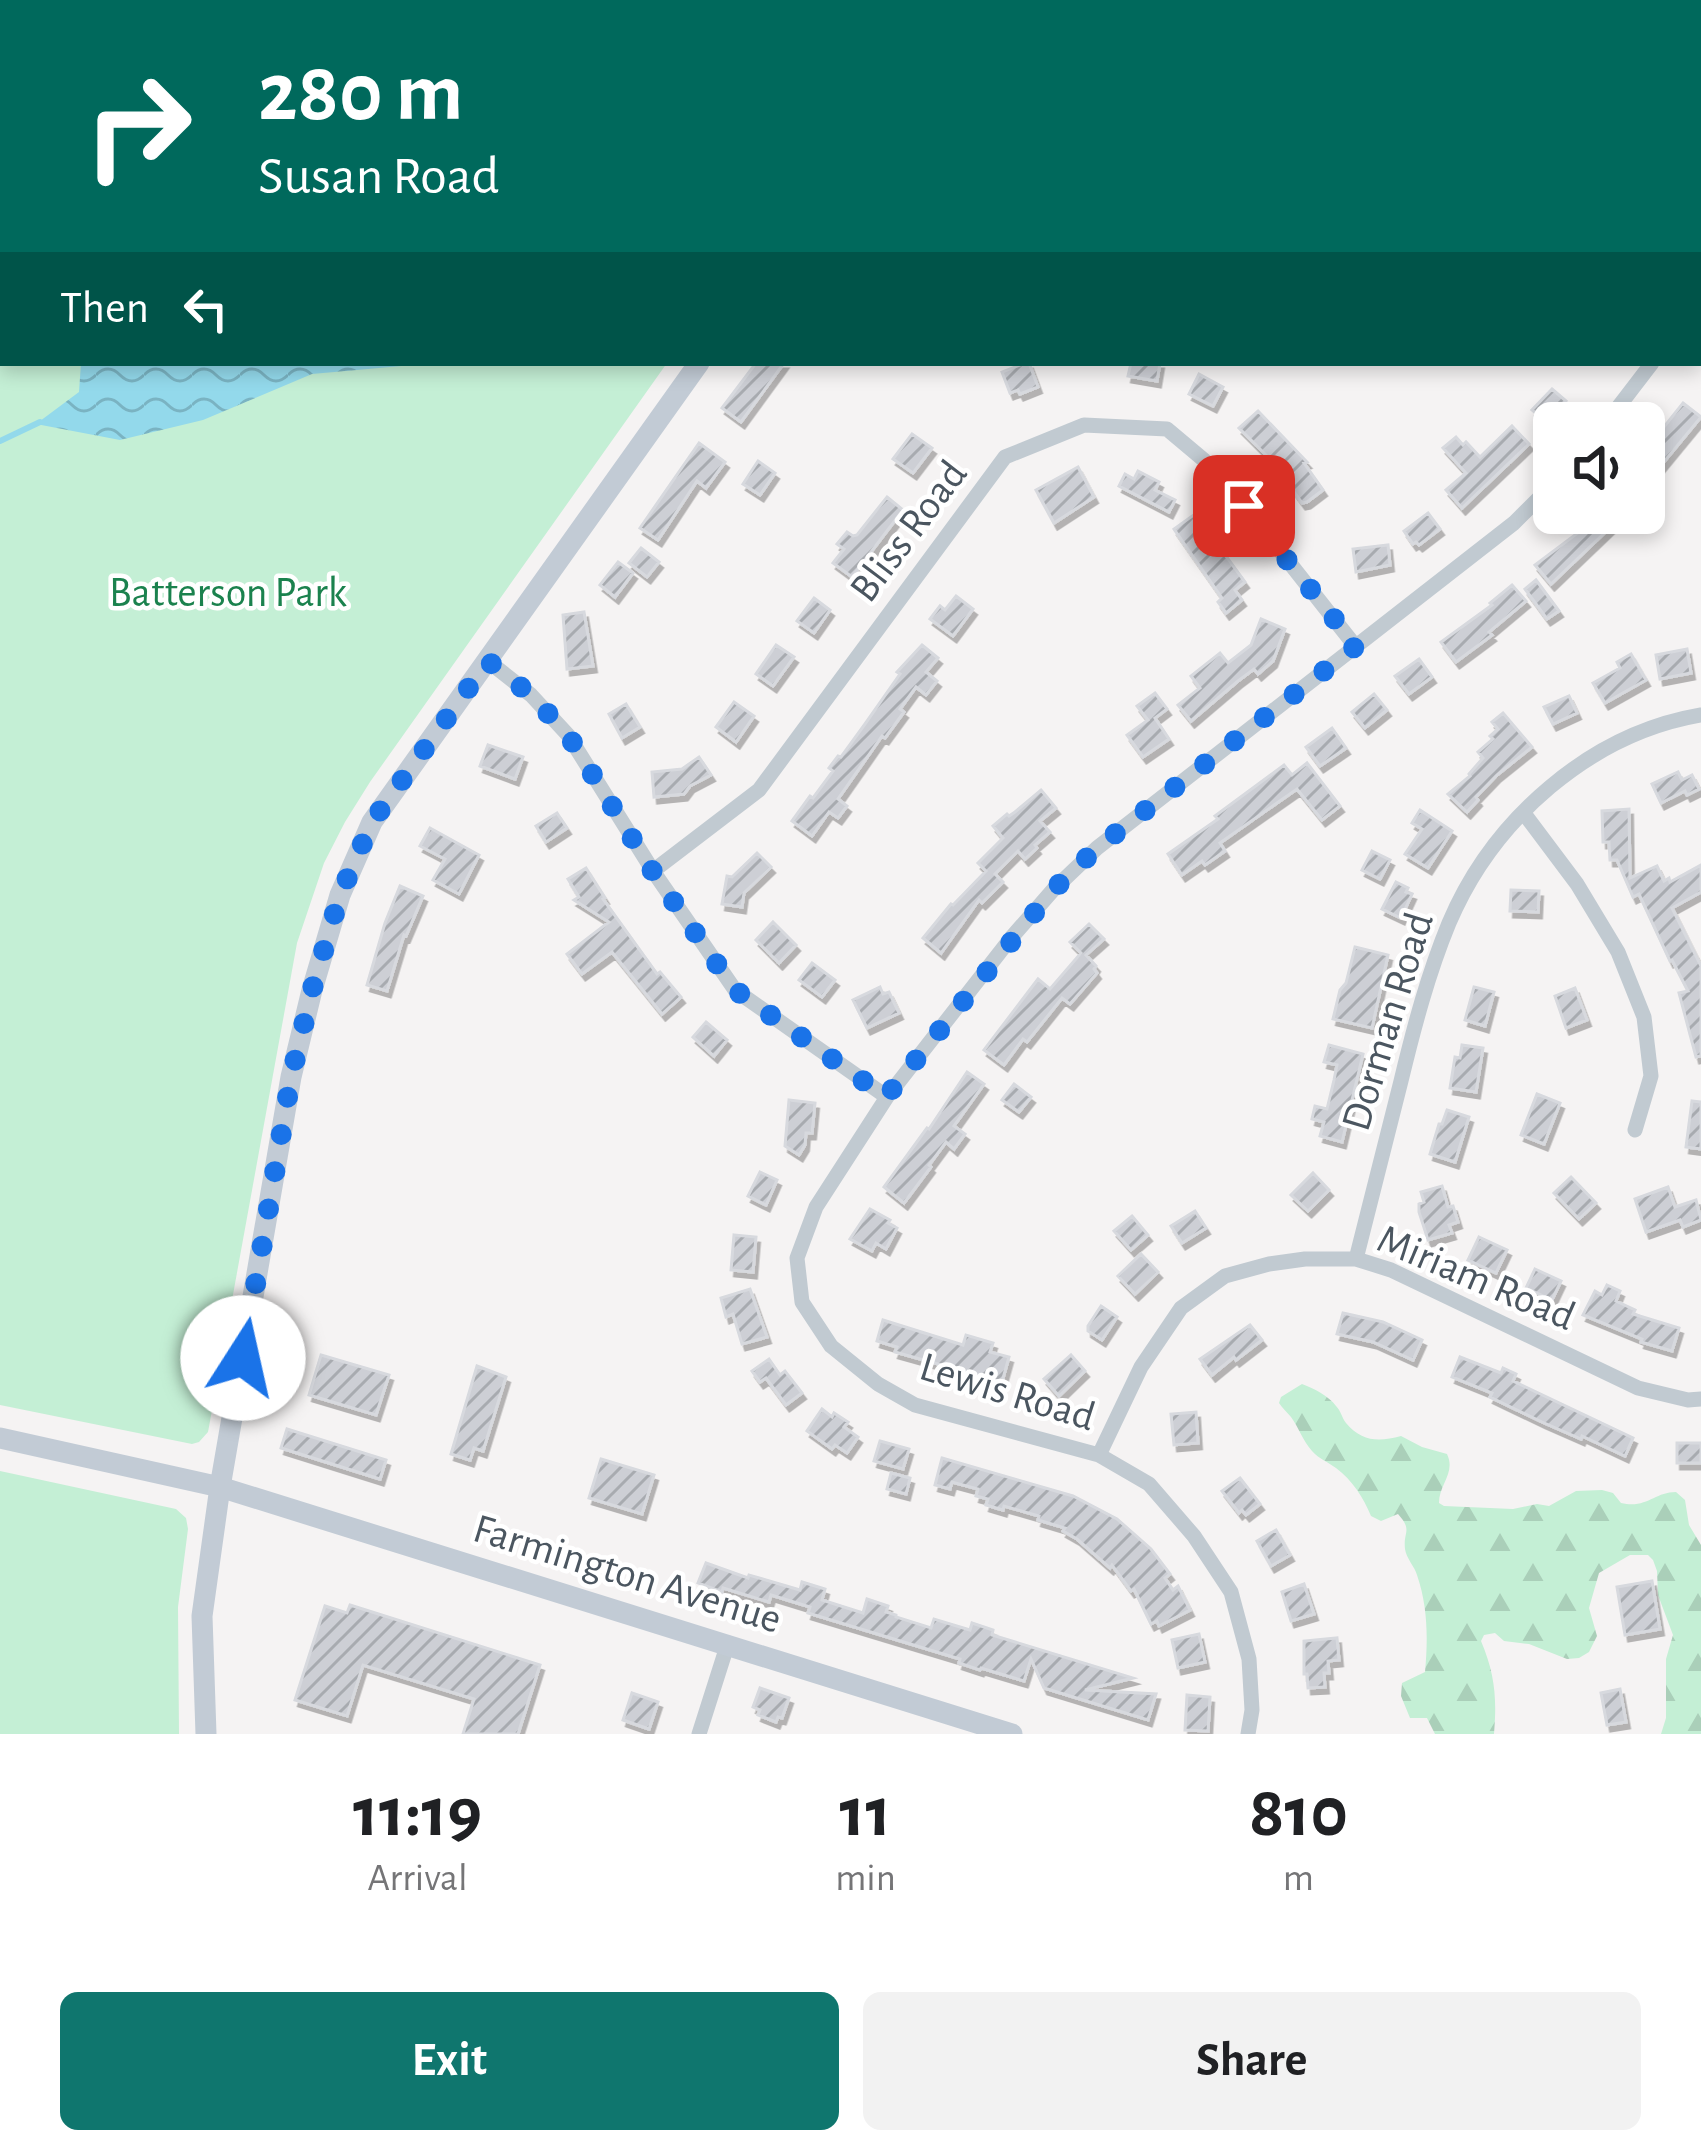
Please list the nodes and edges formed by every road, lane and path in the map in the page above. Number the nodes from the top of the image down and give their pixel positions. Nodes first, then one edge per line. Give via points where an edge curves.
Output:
1 (697, 366) edge
2 (1650, 366) edge
3 (1622, 402) edge
4 (1533, 504) edge
5 (1356, 646) junction
6 (488, 661) junction
7 (1701, 715) edge
8 (1523, 812) junction
9 (653, 872) junction
10 (886, 1097) junction
11 (1635, 1130) dead end
12 (1356, 1259) junction
13 (1701, 1399) edge
14 (0, 1438) edge
15 (1099, 1455) junction
16 (220, 1486) junction
17 (728, 1643) junction
18 (206, 1734) edge
19 (699, 1734) edge
20 (1012, 1734) edge
21 (1248, 1734) edge

1 - 6 main road
2 - 3 street
4 - 5 street, Lewis Road
5 - 9 street, Bliss Road via 1216,471 1167,429 1084,425 1005,457 759,790
5 - 10 street, Lewis Road via 1053,890
6 - 9 street via 568,735
6 - 16 main road via 372,822 340,895 291,1077
7 - 8 street, Dorman Road via 1600,750
8 - 11 street via 1618,952 1644,1017 1651,1076
8 - 12 street, Dorman Road via 1483,859 1450,920 1421,1000
9 - 10 street via 735,990
10 - 15 street, Lewis Road via 817,1208 797,1258 802,1302 831,1346 915,1405
12 - 13 street, Miriam Road via 1638,1388
12 - 15 street, Miriam Road via 1305,1259 1225,1276 1181,1308 1141,1367
14 - 16 main road, Farmington Avenue
15 - 21 street, Lewis Road via 1149,1484 1231,1592 1249,1659
16 - 17 main road, Farmington Avenue
16 - 18 main road via 202,1616
17 - 19 street
17 - 20 main road, Farmington Avenue

